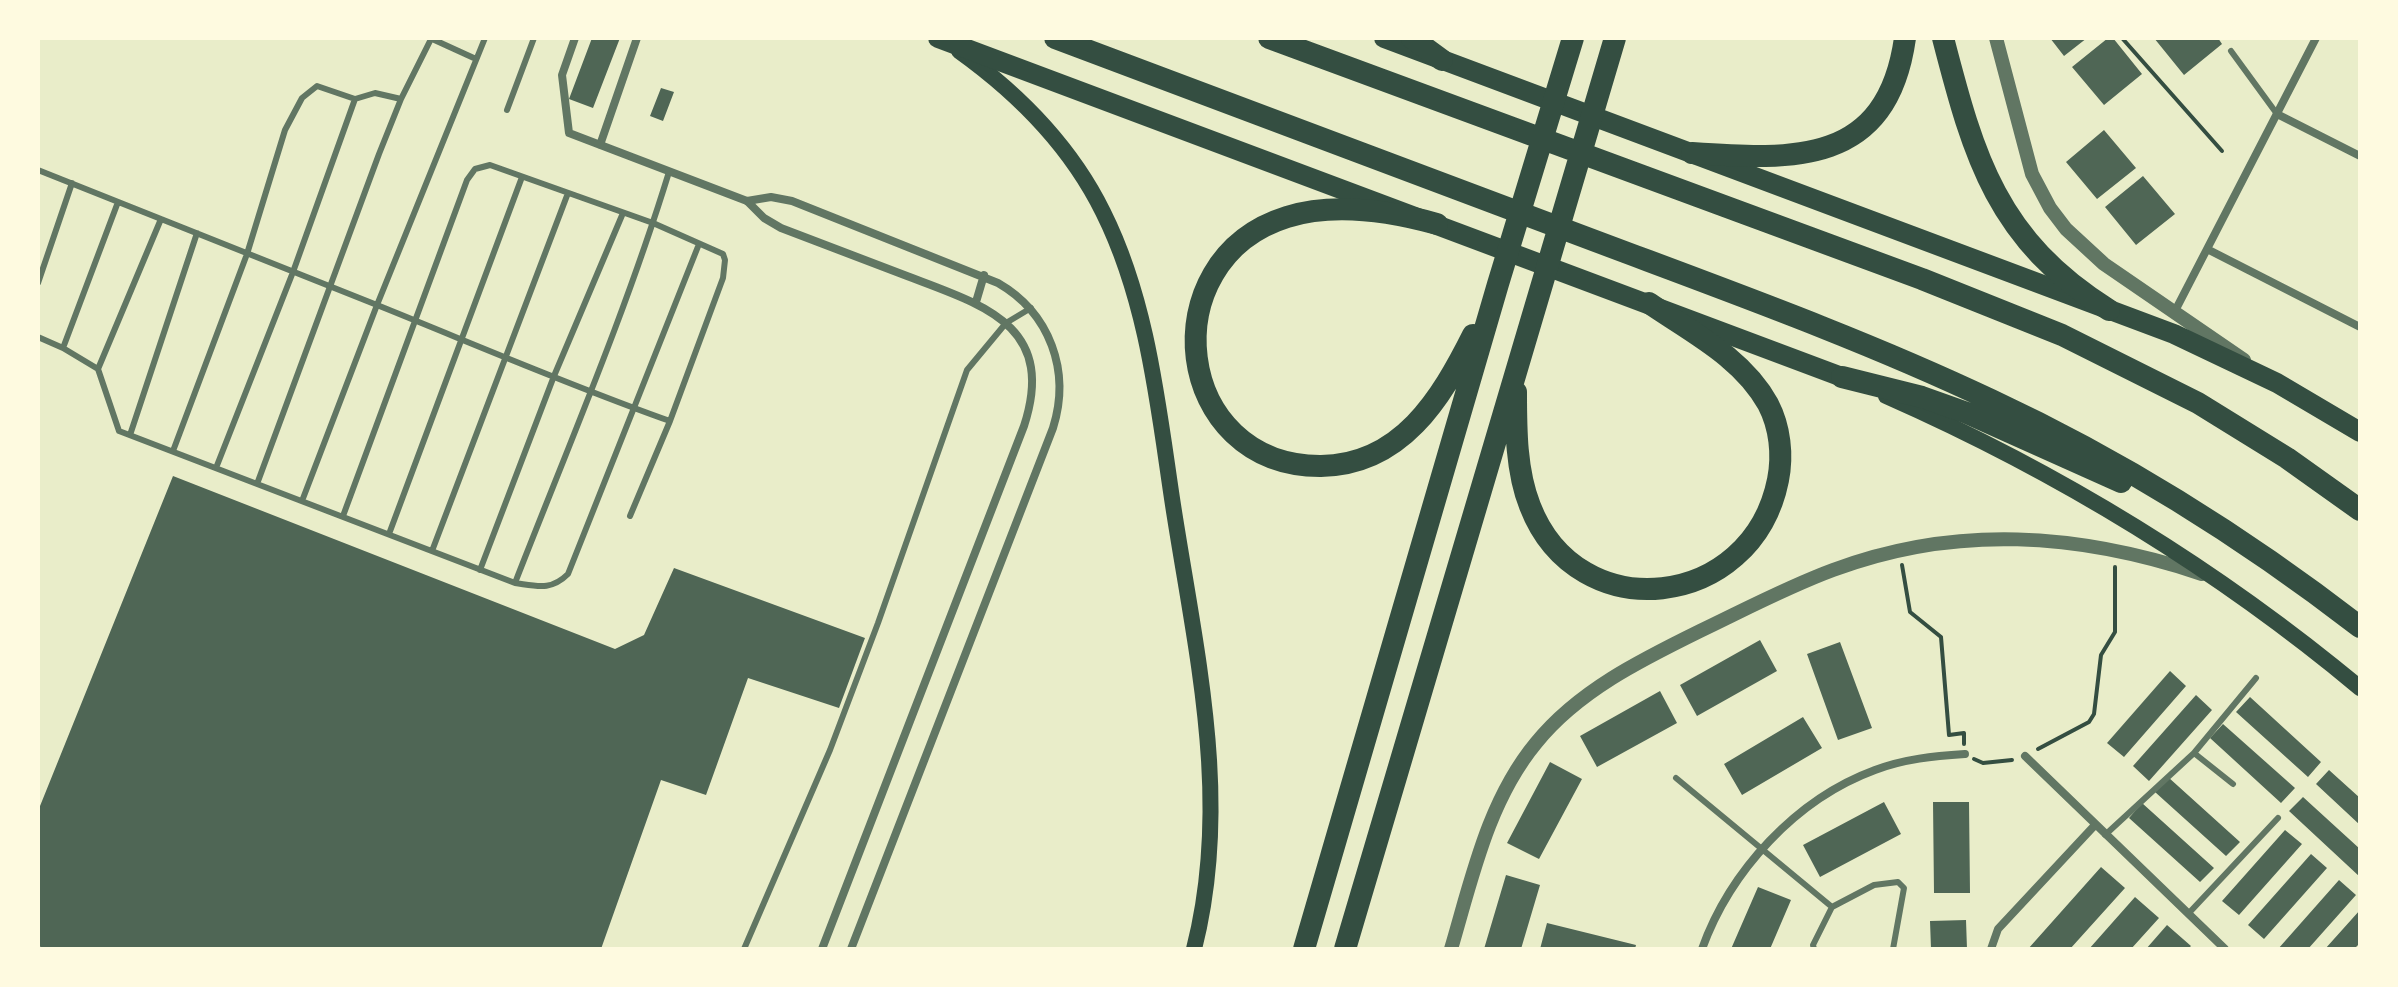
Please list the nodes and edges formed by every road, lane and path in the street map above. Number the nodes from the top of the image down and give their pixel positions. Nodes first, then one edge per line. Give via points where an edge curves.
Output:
1 (485, 38) edge
2 (534, 38) edge
3 (637, 38) edge
4 (1055, 38) edge
5 (1269, 38) edge
6 (1384, 38) edge
7 (1412, 38) edge
8 (1573, 38) edge
9 (1905, 38) edge
10 (1943, 38) edge
11 (1996, 38) edge
12 (2122, 38) edge
13 (2316, 38) edge
14 (431, 39) edge
15 (572, 39) edge
16 (940, 39) edge
17 (1615, 39) edge
18 (2231, 51) dead end
19 (476, 59) junction
20 (1442, 60) junction
21 (355, 99) junction
22 (401, 99) junction
23 (507, 110) dead end
24 (2277, 114) junction
25 (600, 145) junction
26 (2222, 151) dead end
27 (1692, 153) junction
28 (2360, 156) edge
29 (38, 170) edge
30 (669, 172) junction
31 (522, 177) junction
32 (72, 183) junction
33 (568, 193) junction
34 (747, 201) junction
35 (118, 202) junction
36 (623, 213) junction
37 (161, 219) junction
38 (653, 223) junction
39 (1437, 224) junction
40 (197, 233) junction
41 (699, 244) junction
42 (2207, 249) junction
43 (247, 254) junction
44 (293, 272) junction
45 (984, 275) junction
46 (1499, 281) junction
47 (38, 283) edge
48 (331, 287) junction
49 (976, 302) junction
50 (1649, 303) junction
51 (377, 305) junction
52 (1031, 308) junction
53 (2109, 310) junction
54 (2175, 311) junction
55 (416, 321) junction
56 (1006, 323) junction
57 (2360, 327) edge
58 (38, 337) edge
59 (463, 340) junction
60 (63, 348) junction
61 (506, 357) junction
62 (98, 369) junction
63 (1516, 370) junction
64 (554, 376) junction
65 (1842, 377) junction
66 (2277, 383) junction
67 (591, 390) junction
68 (635, 409) junction
69 (670, 421) junction
70 (2360, 432) edge
71 (130, 435) junction
72 (173, 451) junction
73 (216, 468) junction
74 (257, 484) junction
75 (302, 501) junction
76 (2191, 510) junction
77 (2360, 510) edge
78 (343, 516) junction
79 (630, 516) dead end
80 (389, 534) junction
81 (2115, 548) junction
82 (432, 551) junction
83 (1900, 551) junction
84 (480, 570) junction
85 (2213, 577) junction
86 (515, 583) junction
87 (2360, 627) edge
88 (2256, 678) dead end
89 (2360, 688) edge
90 (2194, 753) junction
91 (1965, 754) junction
92 (2025, 756) junction
93 (1676, 778) dead end
94 (2233, 784) dead end
95 (2278, 818) dead end
96 (2095, 825) junction
97 (2105, 835) junction
98 (1762, 850) junction
99 (1832, 907) junction
100 (2188, 914) junction
101 (744, 949) edge
102 (822, 949) edge
103 (851, 949) edge
104 (1194, 949) edge
105 (1302, 949) edge
106 (1345, 949) edge
107 (1451, 949) edge
108 (1702, 949) edge
109 (1814, 949) edge
110 (1893, 949) edge
111 (1991, 949) edge
112 (2225, 949) edge

1 - 19 lane
2 - 23 lane
3 - 25 street
4 - 76 highway via 1803,319 1992,400
5 - 77 highway via 2048,328 2198,403
6 - 20 main road
7 - 20 highway
8 - 46 highway
9 - 27 highway via 1890,91 1867,122 1840,143 1776,158
10 - 53 highway via 1968,130 1998,199 2043,257
11 - 54 street via 2025,155 2050,208 2094,256
12 - 26 path
13 - 24 street
14 - 19 lane
14 - 22 lane
15 - 25 street via 562,75 569,133
16 - 39 main road
16 - 104 main road via 1006,87 1059,142 1103,211 1136,296 1167,465 1210,761 1211,846
17 - 63 highway
18 - 24 lane
19 - 51 lane
20 - 27 main road
21 - 22 lane via 375,93
21 - 43 lane via 317,86 302,98 285,130
21 - 44 lane
22 - 48 lane
24 - 28 street
24 - 42 street
25 - 30 street
27 - 53 main road
29 - 32 lane
30 - 34 street
30 - 38 lane
31 - 33 lane
31 - 55 lane via 490,165 475,169
31 - 59 lane
32 - 35 lane
32 - 47 lane
33 - 36 lane
33 - 61 lane
34 - 45 street via 792,201
34 - 49 street via 781,228
35 - 37 lane
35 - 60 lane
36 - 38 lane
36 - 64 lane
37 - 40 lane
37 - 62 lane
38 - 41 lane
38 - 67 lane
39 - 46 highway via 1379,212 1305,213 1258,229 1230,252 1204,292 1194,337 1201,383 1230,430 1254,449 1296,464 1341,465 1385,450 1409,431 1440,392
39 - 50 main road
40 - 43 lane
40 - 71 lane
41 - 68 lane
41 - 69 lane via 723,254 723,278
42 - 54 street
42 - 57 street
43 - 44 lane
43 - 72 lane
44 - 48 lane
44 - 73 lane
45 - 49 street
45 - 52 street
46 - 105 highway
48 - 51 lane
48 - 74 lane
49 - 56 street
50 - 63 highway via 1739,366 1768,404 1778,430 1780,466 1770,507 1752,539 1716,572 1665,589 1627,587 1593,576 1556,548 1542,531 1524,488
50 - 65 main road
51 - 55 lane
51 - 75 lane
52 - 56 lane
52 - 103 street via 1058,362 1057,415
53 - 66 main road
54 - 66 street
55 - 59 lane
55 - 78 lane
56 - 101 lane via 967,370 830,750
56 - 102 street via 1028,358 1029,410
58 - 60 lane
59 - 61 lane
59 - 80 lane
60 - 62 lane
61 - 64 lane
61 - 82 lane
62 - 71 lane via 119,431
63 - 106 highway
64 - 67 lane
64 - 84 lane
65 - 76 highway via 1967,413
65 - 85 main road via 2028,465
66 - 70 main road
67 - 68 lane
67 - 86 lane
68 - 69 lane
68 - 86 lane via 568,574 548,588
69 - 79 lane
71 - 72 lane
72 - 73 lane
73 - 74 lane
74 - 75 lane
75 - 78 lane
76 - 87 highway
78 - 80 lane
80 - 82 lane
81 - 83 street via 1991,539
81 - 85 street
81 - 92 path via 2115,632 2097,666 2094,714 2089,722
82 - 84 lane
83 - 91 path via 1910,612 1941,637 1949,735 1964,733
83 - 107 street via 1781,592 1670,647 1572,706 1535,744 1505,789
84 - 86 lane
85 - 89 main road
88 - 90 lane
90 - 94 lane
90 - 97 lane
91 - 92 path via 1983,763
91 - 98 street via 1894,763 1855,778 1810,806
92 - 96 street
93 - 98 lane
95 - 100 lane
96 - 97 street
96 - 111 street via 1998,929
97 - 100 street
98 - 99 lane
98 - 108 street via 1731,887
99 - 109 lane
99 - 110 lane via 1874,885 1898,882 1904,888
100 - 112 street

